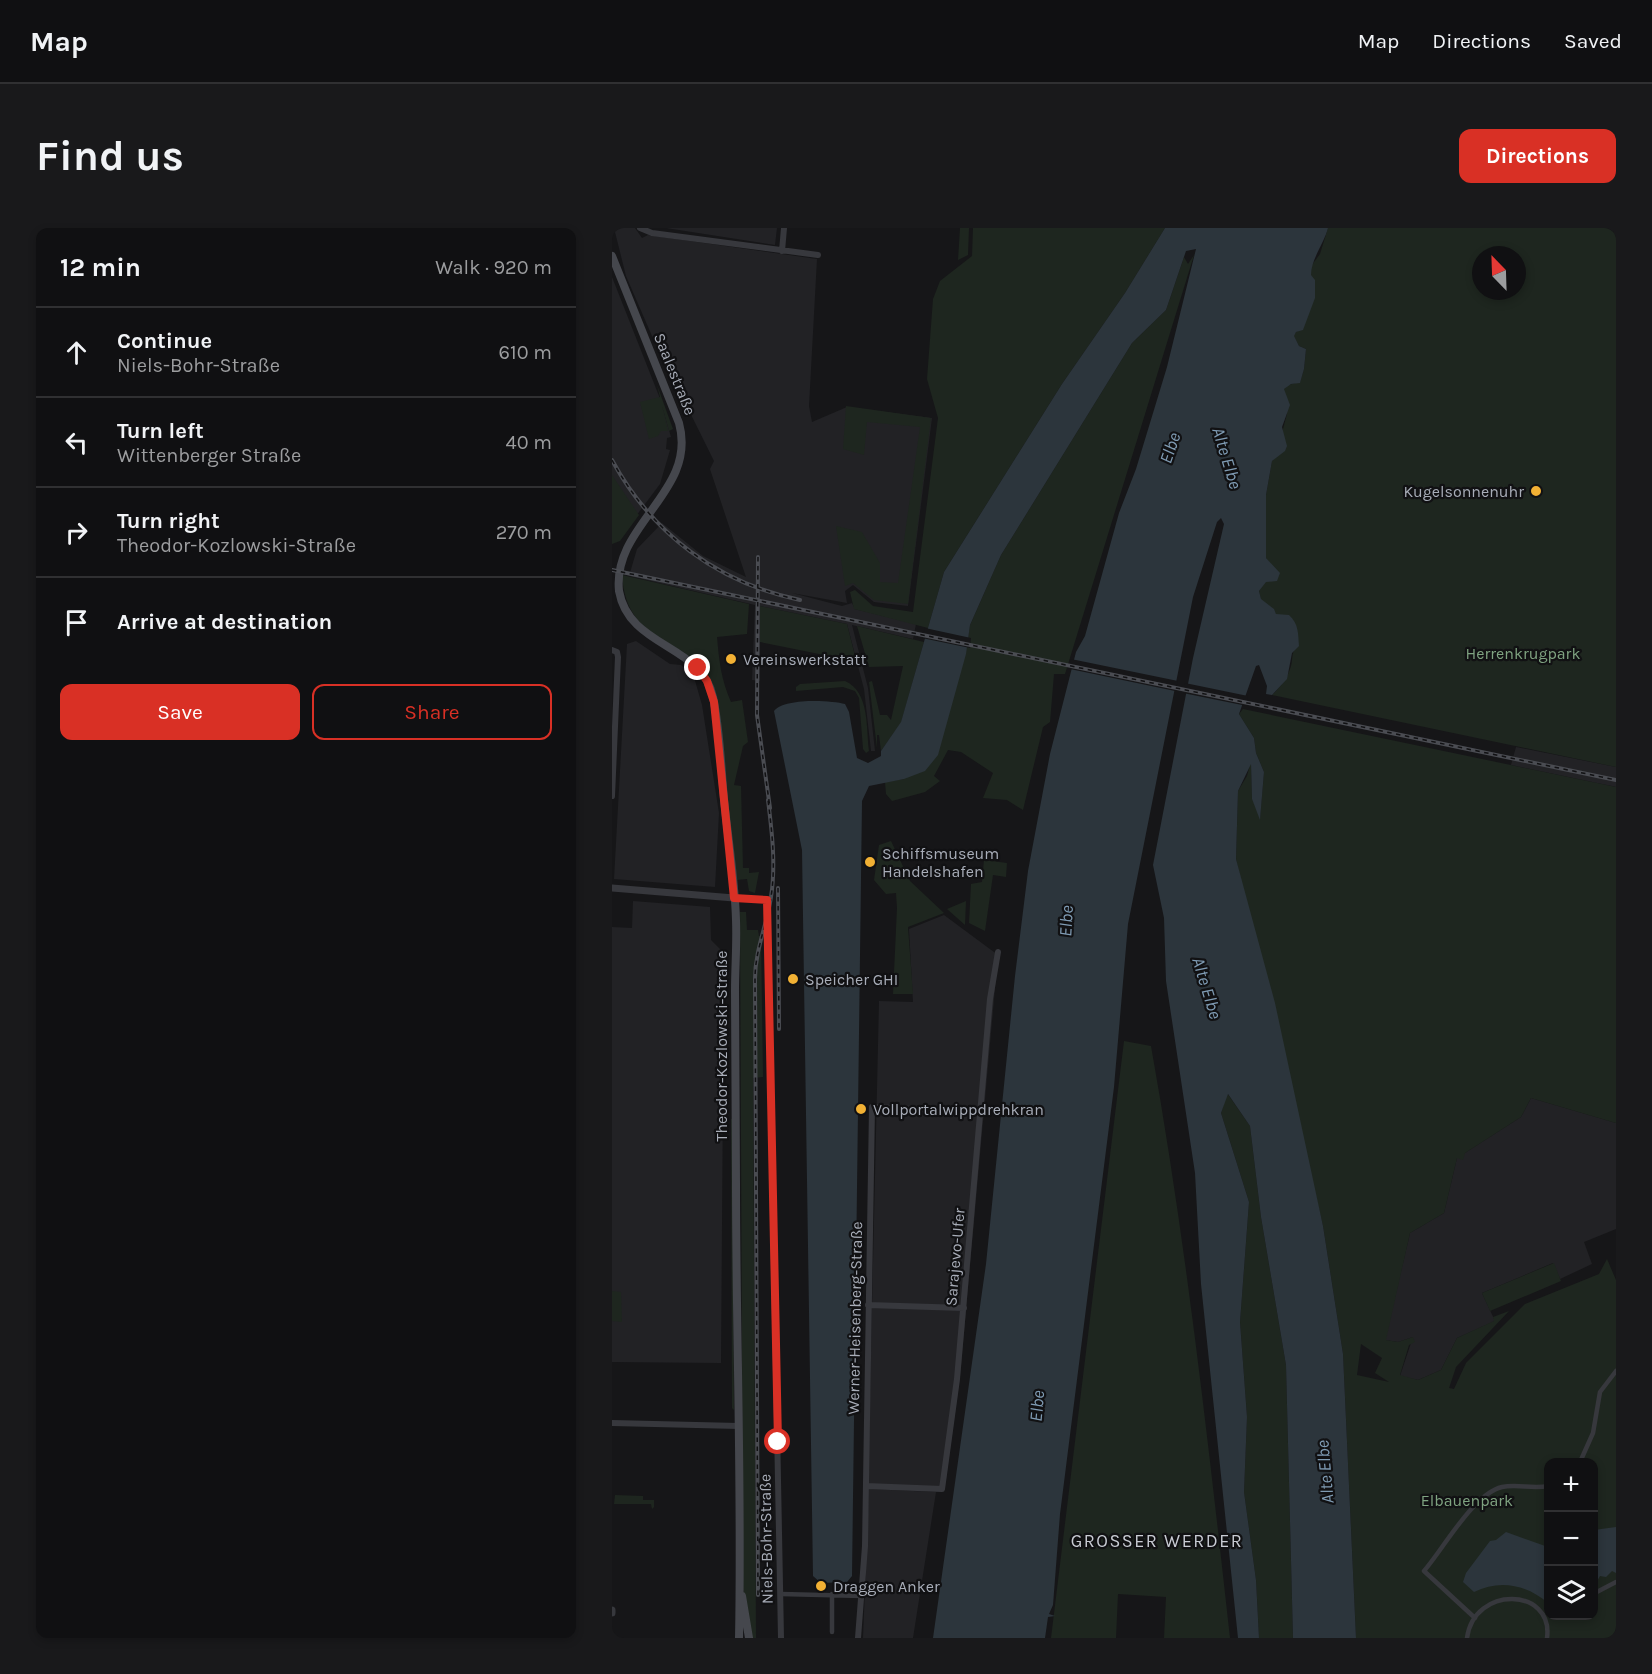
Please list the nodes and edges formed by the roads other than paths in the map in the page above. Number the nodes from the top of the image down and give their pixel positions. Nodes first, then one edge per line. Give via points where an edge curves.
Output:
1 (784, 228) edge
2 (640, 229) edge
3 (782, 251) junction
4 (818, 255) dead end
5 (612, 256) edge
6 (620, 562) joint
7 (612, 650) edge
8 (614, 719) edge
9 (612, 796) edge
10 (612, 888) edge
11 (734, 898) junction
12 (998, 952) dead end
13 (981, 1112) junction
14 (868, 1305) junction
15 (964, 1308) junction
16 (1616, 1371) edge
17 (612, 1423) edge
18 (739, 1426) junction
19 (1582, 1458) edge
20 (866, 1486) junction
21 (1544, 1486) edge
22 (738, 1572) junction
23 (1616, 1582) edge
24 (1598, 1591) edge
25 (781, 1594) junction
26 (832, 1594) junction
27 (862, 1596) junction
28 (1475, 1618) junction
29 (1544, 1618) edge
30 (1545, 1620) edge
31 (832, 1632) dead end
32 (739, 1638) edge
33 (749, 1638) edge
34 (781, 1638) edge
35 (858, 1638) edge
36 (1467, 1638) edge
37 (1547, 1638) edge

1 - 3 street
2 - 3 street
3 - 4 street
5 - 6 main road, Saalestraße via 679,423 682,440 676,474 628,542
6 - 11 main road, Theodor-Kozlowski-Straße via 620,592 630,617 648,636 693,663 712,693
7 - 8 street via 618,657
8 - 9 street
10 - 11 street
11 - 18 main road, Theodor-Kozlowski-Straße
11 - 25 street, Niels-Bohr-Straße via 767,900
12 - 13 street, Sarajevo-Ufer
13 - 14 street, Werner-Heisenberg-Straße via 872,1107
13 - 15 street, Sarajevo-Ufer
14 - 15 street
14 - 20 street, Werner-Heisenberg-Straße
15 - 20 street, Sarajevo-Ufer via 942,1489
16 - 19 street via 1600,1392 1593,1433
17 - 18 street
18 - 22 main road, Theodor-Kozlowski-Straße
20 - 27 street, Werner-Heisenberg-Straße
21 - 28 street via 1504,1487 1488,1494 1424,1570
22 - 32 main road, Theodor-Kozlowski-Straße
22 - 33 main road, Theodor-Kozlowski-Straße
23 - 24 street
25 - 26 street
25 - 34 street, Niels-Bohr-Straße
26 - 27 street
26 - 31 street
27 - 35 street, Werner-Heisenberg-Straße
28 - 29 street via 1490,1603 1509,1599 1533,1605
28 - 36 street
30 - 37 street

